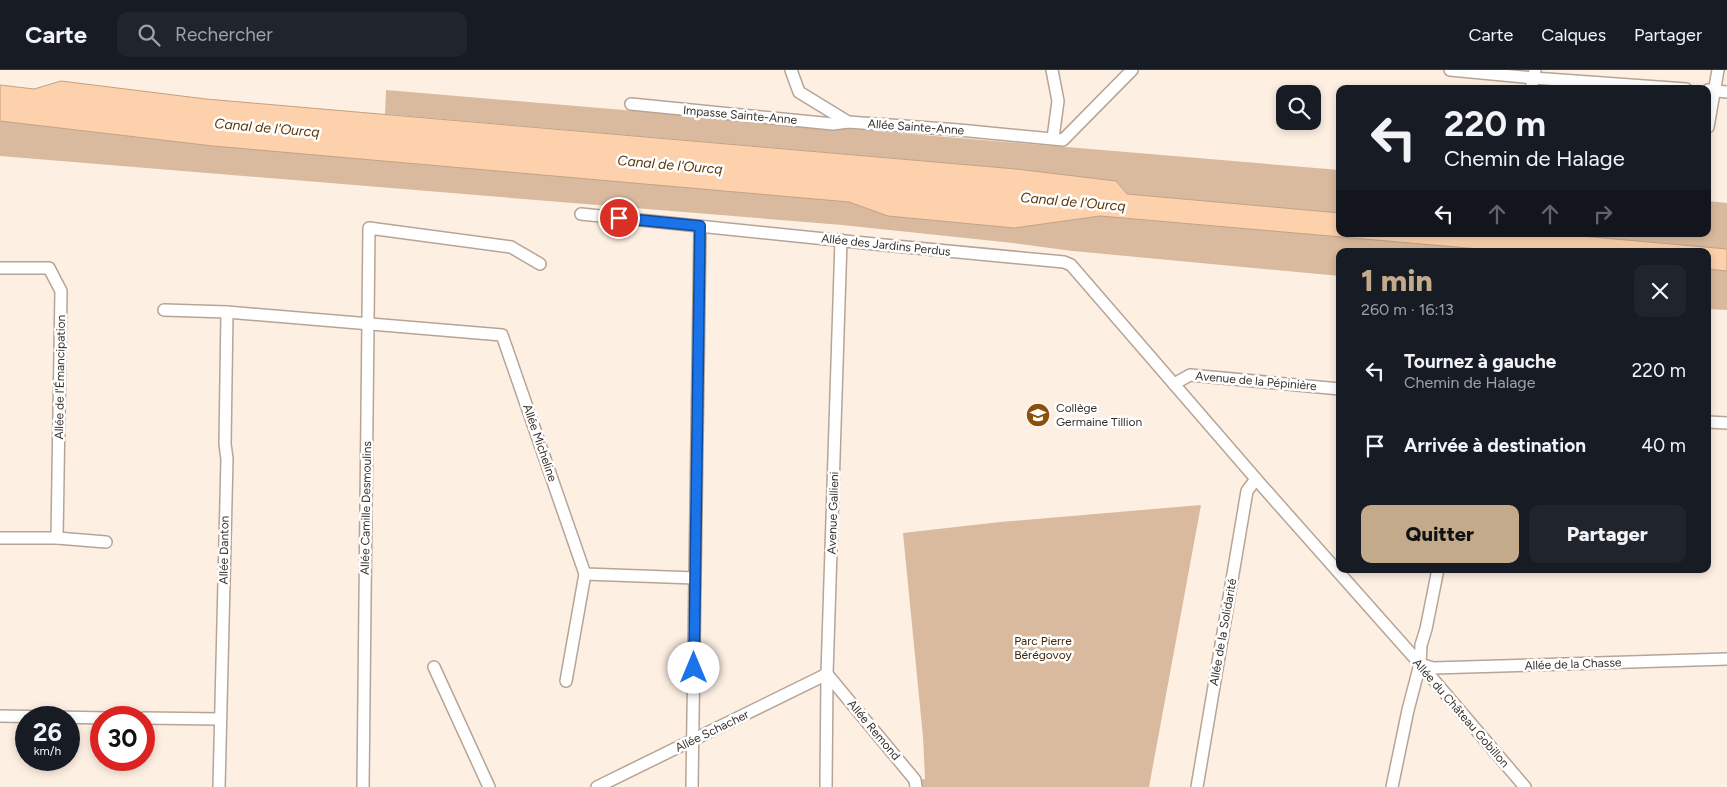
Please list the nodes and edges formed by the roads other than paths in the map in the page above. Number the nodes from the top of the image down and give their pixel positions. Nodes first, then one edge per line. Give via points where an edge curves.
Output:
1 (791, 70) edge
2 (1052, 70) edge
3 (1132, 70) edge
4 (1450, 70) edge
5 (1718, 70) edge
6 (1533, 79) edge
7 (1625, 85) edge
8 (1711, 90) edge
9 (1727, 92) edge
10 (631, 104) dead end
11 (848, 122) junction
12 (1058, 139) junction
13 (581, 214) dead end
14 (700, 226) junction
15 (841, 240) junction
16 (540, 264) dead end
17 (1071, 265) joint
18 (0, 268) edge
19 (164, 310) dead end
20 (227, 312) junction
21 (369, 324) junction
22 (1174, 384) junction
23 (1336, 389) edge
24 (1711, 422) edge
25 (1727, 423) edge
26 (1256, 479) junction
27 (0, 538) edge
28 (57, 538) junction
29 (106, 542) dead end
30 (1336, 569) edge
31 (1339, 573) edge
32 (1437, 573) edge
33 (585, 574) junction
34 (695, 578) junction
35 (1424, 635) junction
36 (1398, 639) junction
37 (1727, 659) edge
38 (1420, 664) junction
39 (434, 667) dead end
40 (827, 674) junction
41 (566, 681) dead end
42 (0, 716) edge
43 (90, 718) edge
44 (155, 718) edge
45 (220, 719) junction
46 (694, 740) junction
47 (219, 787) edge
48 (363, 787) edge
49 (489, 787) edge
50 (597, 787) edge
51 (692, 787) edge
52 (826, 787) edge
53 (916, 787) edge
54 (1197, 787) edge
55 (1392, 787) edge
56 (1525, 787) edge

1 - 11 street, Allée Sainte-Anne via 799,92
2 - 12 street via 1058,100
3 - 12 street
4 - 6 street
5 - 8 street
6 - 7 street
8 - 9 street
10 - 11 street, Impasse Sainte-Anne via 833,124
11 - 12 street, Allée Sainte-Anne
13 - 14 street, Allée des Jardins Perdus
14 - 15 street, Allée des Jardins Perdus
14 - 34 street
15 - 17 street, Allée des Jardins Perdus
15 - 40 street, Avenue Gallieni
16 - 21 street, Allée Camille Desmoulins via 511,247 369,228
17 - 22 street, Allée du Château Gobillon
18 - 28 street, Allée de l'Émancipation via 48,268 61,291
19 - 20 street
20 - 21 street
20 - 45 street, Allée Danton via 227,459
21 - 33 street, Allée Micheline via 502,335
21 - 48 street, Allée Camille Desmoulins
22 - 23 street, Avenue de la Pépinière via 1190,375
22 - 26 street, Allée du Château Gobillon
24 - 25 street
26 - 30 street, Allée du Château Gobillon
26 - 54 street, Allée de la Solidarité via 1247,491
27 - 28 street
28 - 29 street
31 - 36 street, Allée du Château Gobillon
32 - 35 street
33 - 34 street
33 - 41 street
34 - 46 street
35 - 36 street via 1405,642
35 - 38 street via 1420,645
36 - 38 street, Allée du Château Gobillon
37 - 38 street, Allée de la Chasse via 1433,668
38 - 55 street
38 - 56 street, Allée du Château Gobillon
39 - 49 street
40 - 46 street, Allée Schacher
40 - 52 street, Avenue Gallieni
40 - 53 street, Allée Remond via 916,780
42 - 43 street
44 - 45 street
45 - 47 street, Allée Danton
46 - 50 street, Allée Schacher
46 - 51 street

